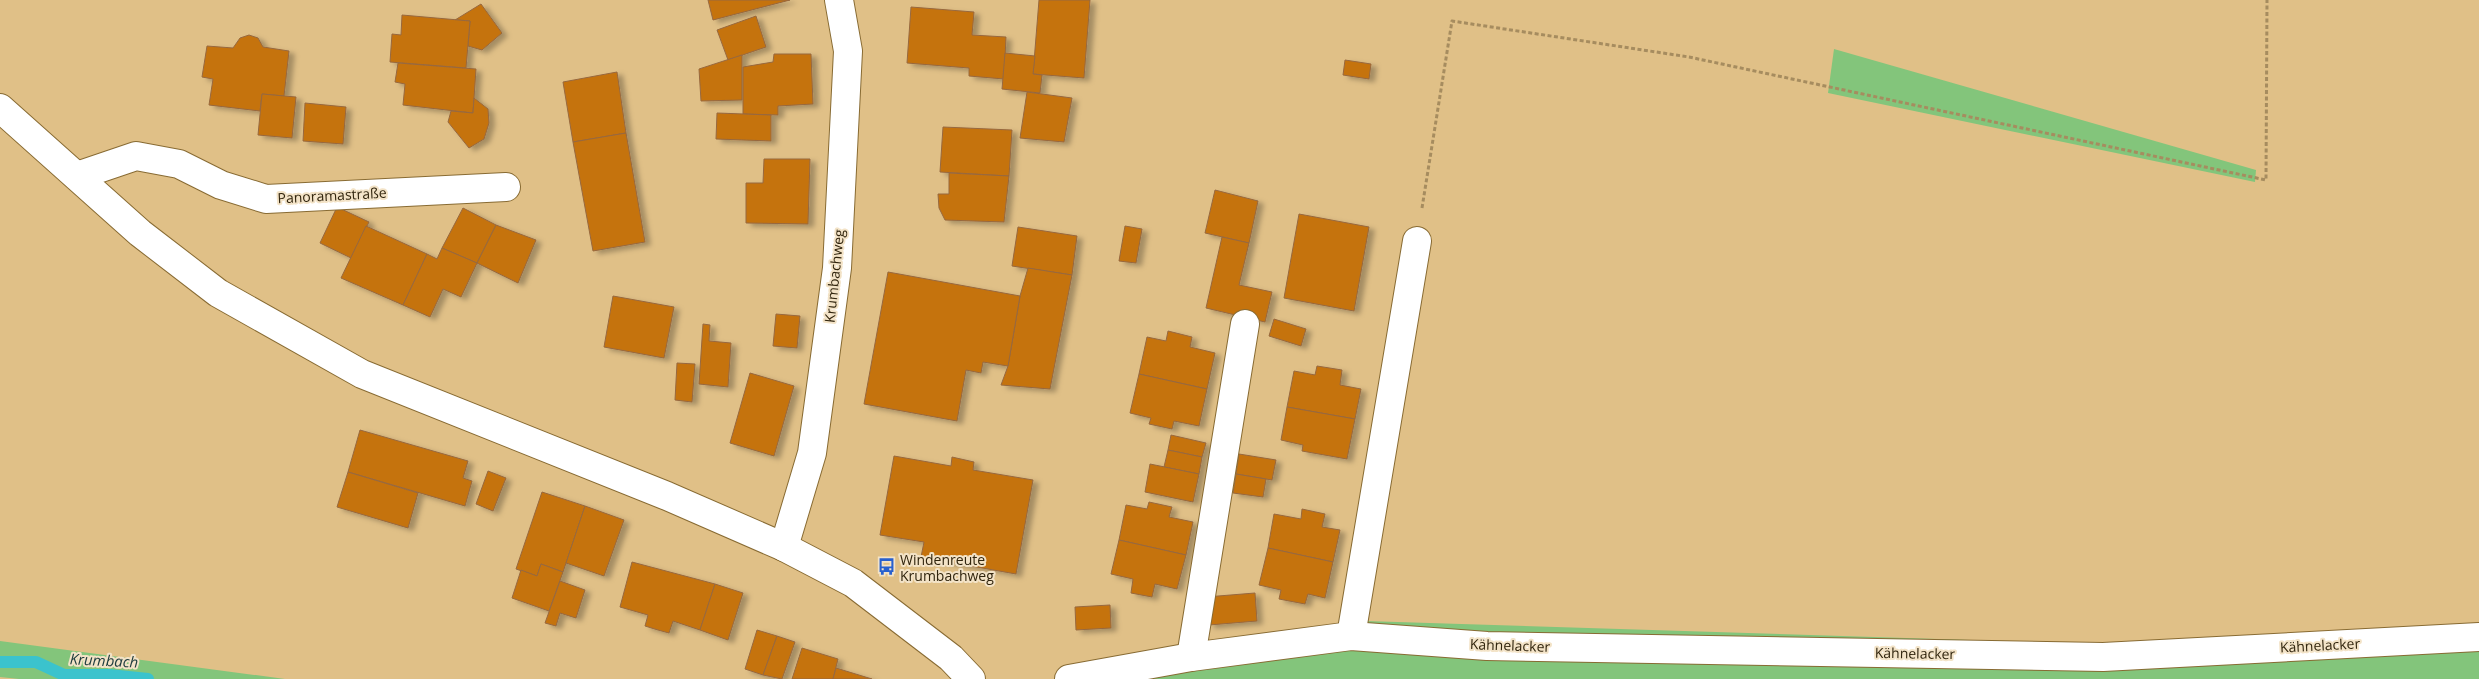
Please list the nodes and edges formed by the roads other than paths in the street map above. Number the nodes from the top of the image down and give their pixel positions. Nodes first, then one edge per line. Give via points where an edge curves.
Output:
1 (839, 0) edge
2 (0, 108) edge
3 (77, 176) junction
4 (506, 187) dead end
5 (1417, 241) road end
6 (1245, 324) dead end
7 (784, 547) junction
8 (1351, 636) junction
9 (2479, 637) edge
10 (1191, 657) junction
11 (971, 679) edge
12 (1068, 679) edge

1 - 7 street, Krumbachweg via 848,51 838,268 812,453
2 - 3 street
3 - 4 street, Panoramastraße via 136,156 179,164 221,185 266,199
3 - 7 street via 140,233 218,293 362,374 667,496
5 - 8 street
6 - 10 street
7 - 11 street via 853,583 951,658
8 - 9 street, Kähnelacker via 1487,646 2103,657
8 - 10 street, Kähnelacker
10 - 12 street, Kähnelacker

